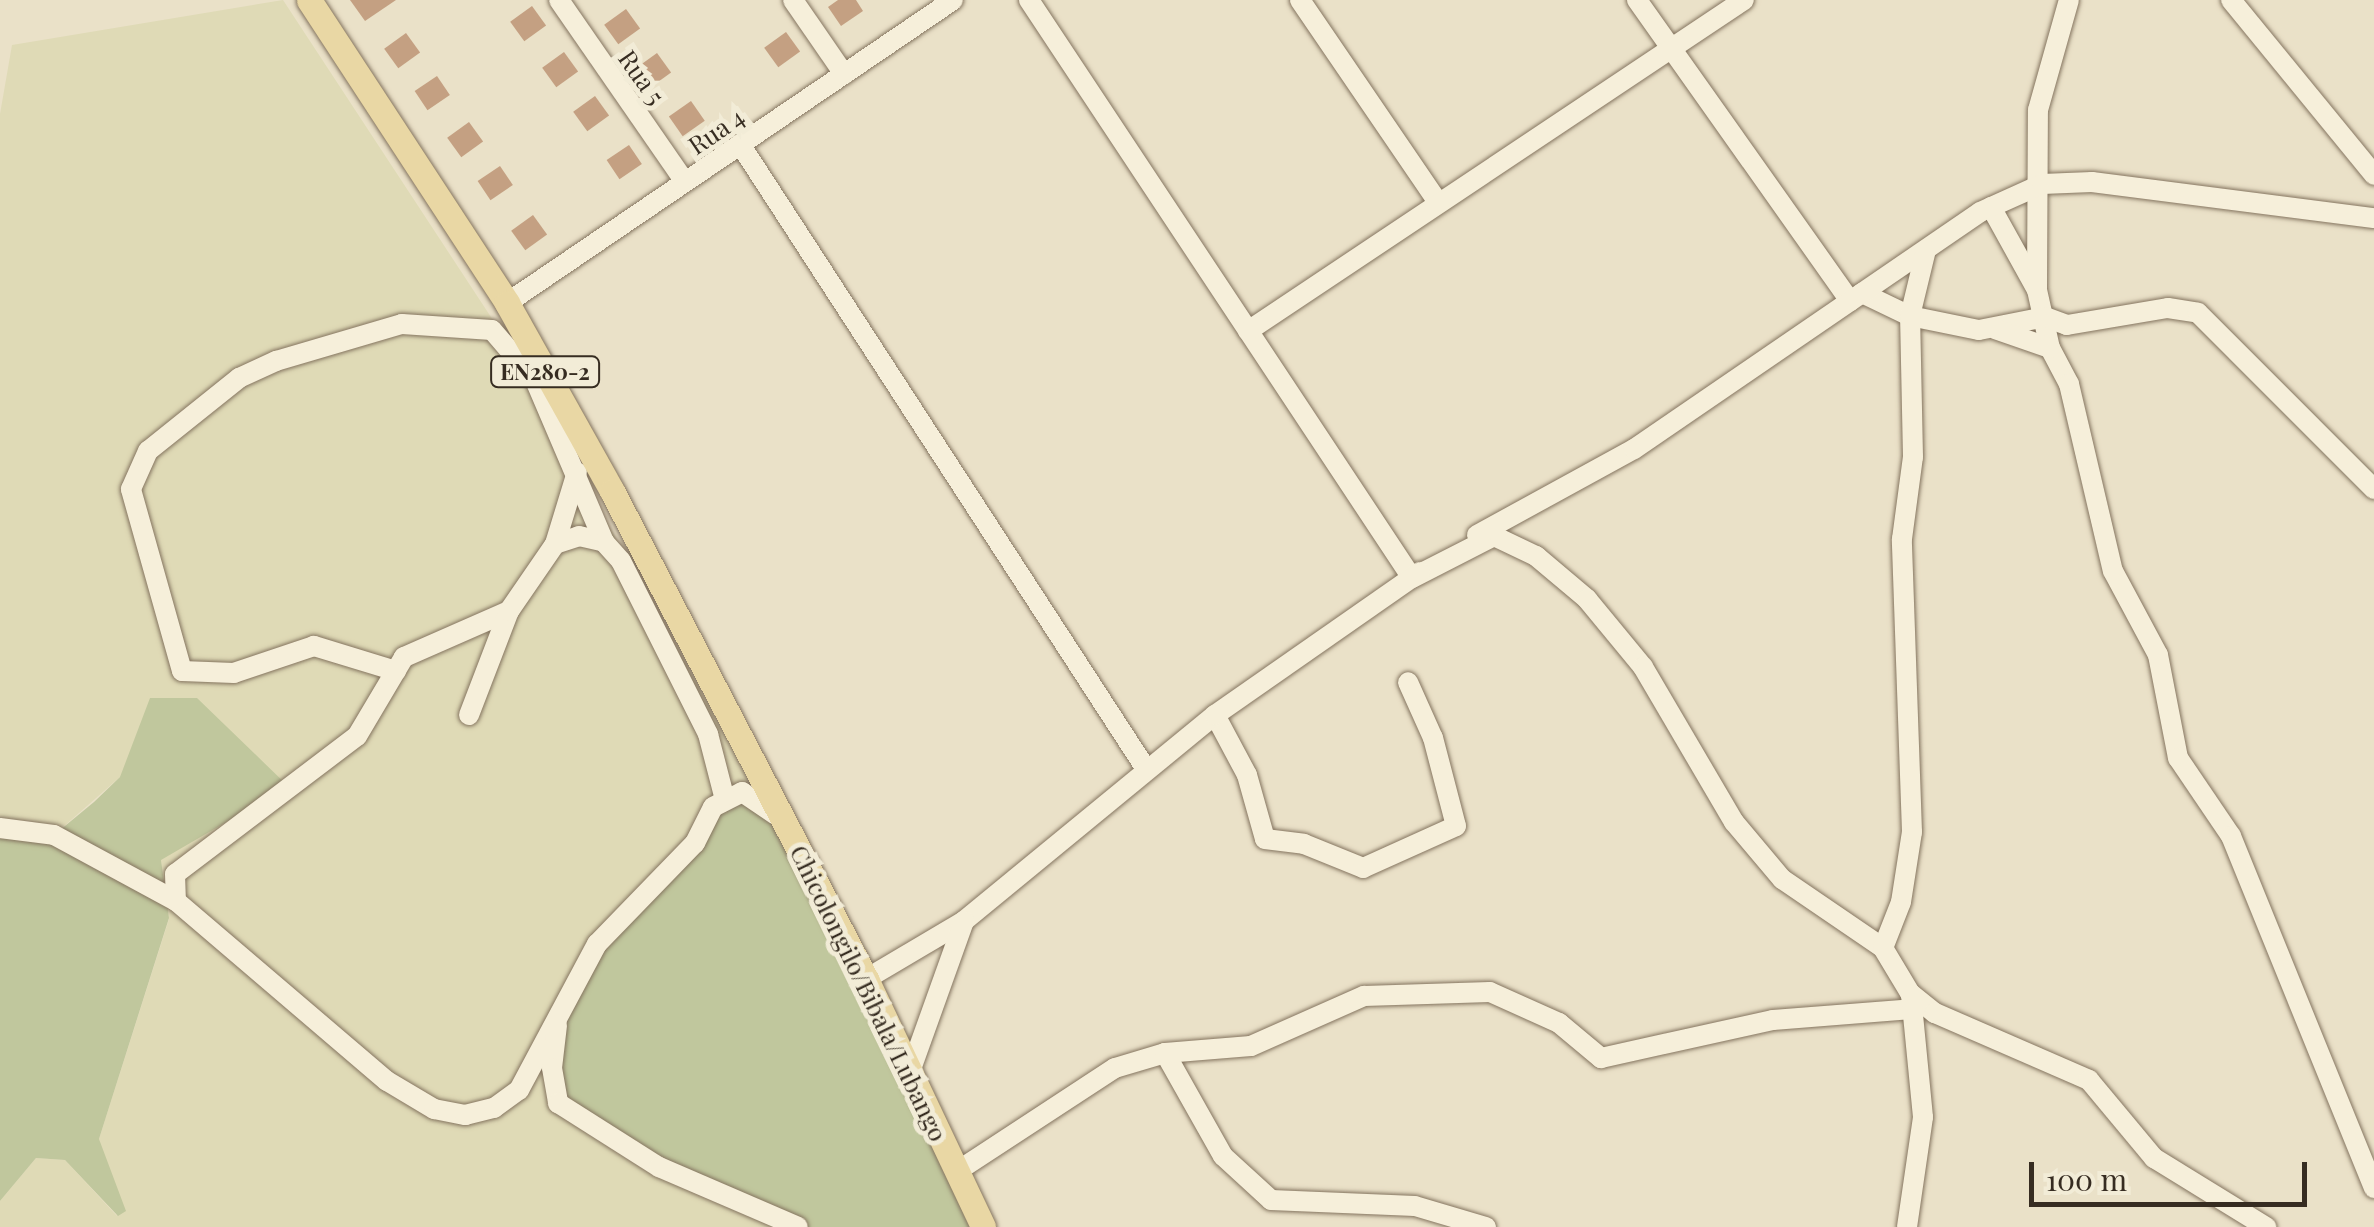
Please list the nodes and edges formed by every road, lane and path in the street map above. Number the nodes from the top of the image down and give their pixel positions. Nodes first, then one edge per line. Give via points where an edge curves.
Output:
1 (309, 0) edge
2 (559, 0) edge
3 (792, 0) edge
4 (953, 0) edge
5 (1028, 0) edge
6 (1300, 0) edge
7 (1638, 0) edge
8 (1744, 0) edge
9 (2068, 0) edge
10 (2231, 0) edge
11 (1671, 48) junction
12 (844, 74) junction
13 (740, 144) junction
14 (2374, 175) edge
15 (685, 182) junction
16 (2042, 184) junction
17 (1438, 202) junction
18 (1991, 207) junction
19 (2374, 218) edge
20 (1926, 250) junction
21 (2037, 290) junction
22 (1856, 297) junction
23 (507, 303) junction
24 (1910, 316) junction
25 (2045, 317) junction
26 (1995, 329) junction
27 (1248, 331) junction
28 (2050, 348) junction
29 (577, 472) junction
30 (2374, 489) edge
31 (604, 542) junction
32 (555, 544) junction
33 (1412, 578) junction
34 (510, 611) junction
35 (396, 671) junction
36 (1408, 682) dead end
37 (469, 715) dead end
38 (1215, 715) junction
39 (1146, 769) junction
40 (724, 796) junction
41 (786, 827) junction
42 (0, 828) edge
43 (176, 901) junction
44 (964, 921) junction
45 (1882, 948) junction
46 (866, 978) junction
47 (1911, 1001) junction
48 (560, 1003) junction
49 (1165, 1054) junction
50 (910, 1072) junction
51 (956, 1172) junction
52 (2374, 1188) edge
53 (798, 1227) edge
54 (982, 1227) edge
55 (1486, 1227) edge
56 (1907, 1227) edge
57 (2266, 1227) edge

1 - 23 main road, EN280-2
2 - 15 street, Rua 5
3 - 12 street
4 - 12 street, Rua 4
5 - 27 street
6 - 17 street
7 - 11 street
8 - 11 street
9 - 16 street via 2038,110
10 - 14 street
11 - 17 street
11 - 22 street
12 - 13 street, Rua 4
13 - 15 street, Rua 4
13 - 39 street
15 - 23 street, Rua 4
16 - 18 street
16 - 19 street via 2092,182
16 - 21 street
17 - 27 street
18 - 20 street
18 - 21 street
20 - 22 street
20 - 24 street
21 - 25 street
22 - 24 street
22 - 33 street via 1634,449 1526,503
23 - 41 main road, Chicolongilo/Bibala/Lubango / EN280-2
24 - 26 street
24 - 45 street via 1916,399 1902,571 1912,832 1902,902
25 - 26 street
25 - 28 street
25 - 30 street via 2067,325 2168,308 2198,313
26 - 28 street
27 - 33 street
28 - 52 street via 2088,447 2113,570 2158,654 2178,758 2236,849
29 - 31 street
29 - 32 street
29 - 35 street via 508,343 492,330 402,324 238,378 148,451 131,488 134,519 182,672 234,673 314,646
31 - 32 street via 579,536
31 - 40 street via 622,561 708,734
32 - 34 street
33 - 38 street
33 - 45 street via 1494,536 1536,556 1587,599 1643,668 1734,822 1782,879
34 - 35 street via 423,647
34 - 37 street
35 - 43 street via 378,713 357,736 175,874
36 - 38 street via 1433,738 1456,826 1362,868 1304,844 1265,839 1247,776
38 - 39 street
39 - 44 street
40 - 41 street via 761,800
40 - 48 street via 695,843 597,944
41 - 46 main road, Chicolongilo/Bibala/Lubango / EN280-2
42 - 43 street via 54,835
43 - 48 street via 388,1081 434,1109 465,1115 519,1090
44 - 46 street
44 - 50 street
45 - 47 street
46 - 50 main road, Chicolongilo/Bibala/Lubango / EN280-2
47 - 49 street via 1774,1020 1601,1058 1559,1023 1490,992 1364,996 1251,1046
47 - 56 street via 1923,1117
47 - 57 street via 2089,1080 2154,1158
48 - 53 street via 552,1068 558,1103 659,1166
49 - 51 street via 1115,1068
49 - 55 street via 1223,1156 1271,1200 1415,1206
50 - 51 main road, Chicolongilo/Bibala/Lubango / EN280-2
51 - 54 main road, Chicolongilo/Bibala/Lubango / EN280-2

